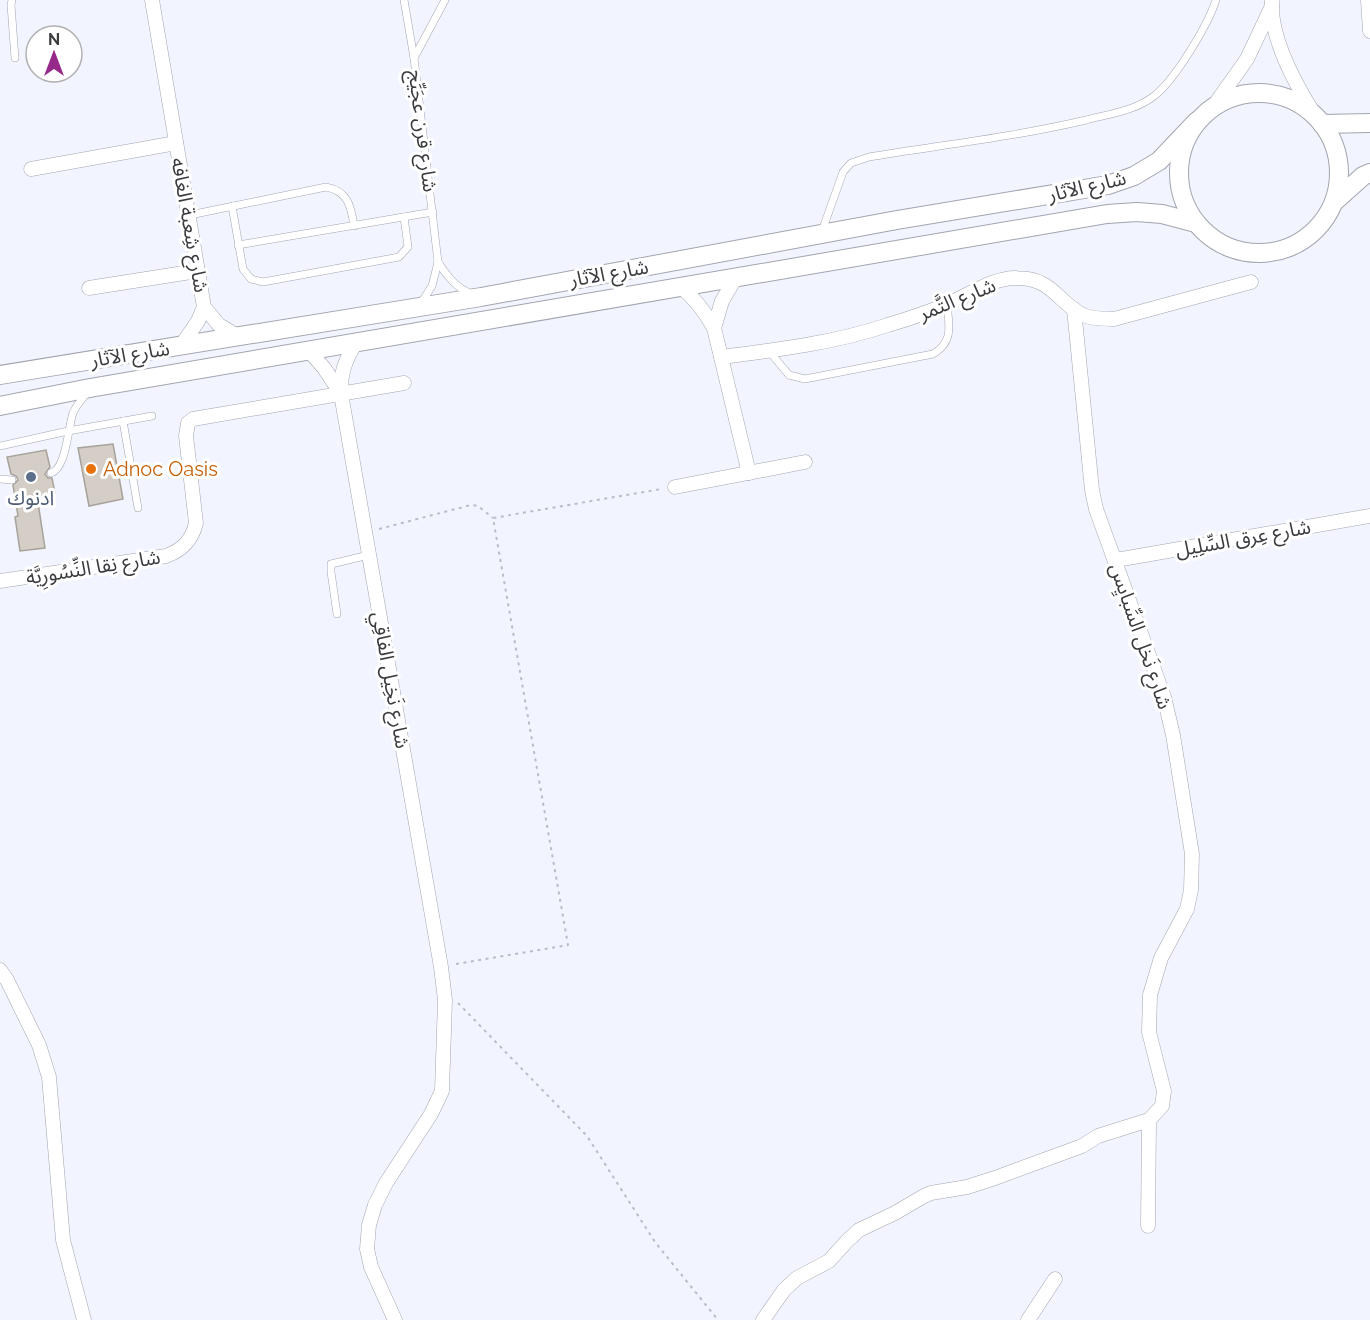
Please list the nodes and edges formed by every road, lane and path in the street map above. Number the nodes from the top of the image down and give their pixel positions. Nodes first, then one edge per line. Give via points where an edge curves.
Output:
1 (12, 0) edge
2 (152, 0) edge
3 (404, 0) edge
4 (445, 0) edge
5 (1216, 0) edge
6 (1368, 0) edge
7 (1272, 3) edge
8 (1370, 31) edge
9 (15, 58) dead end
10 (414, 58) junction
11 (1213, 107) junction
12 (1319, 121) junction
13 (1197, 122) junction
14 (1370, 123) edge
15 (176, 143) junction
16 (31, 169) dead end
17 (1370, 172) edge
18 (1334, 202) junction
19 (232, 206) junction
20 (433, 212) junction
21 (190, 215) junction
22 (404, 217) junction
23 (1196, 223) junction
24 (354, 226) junction
25 (821, 234) junction
26 (238, 245) junction
27 (438, 262) junction
28 (197, 271) junction
29 (735, 279) junction
30 (1251, 282) dead end
31 (681, 287) junction
32 (89, 288) dead end
33 (481, 297) junction
34 (948, 304) junction
35 (420, 306) junction
36 (204, 307) junction
37 (1074, 309) junction
38 (714, 328) junction
39 (239, 337) junction
40 (355, 344) junction
41 (181, 346) junction
42 (769, 351) junction
43 (310, 352) junction
44 (721, 357) junction
45 (0, 375) edge
46 (404, 383) dead end
47 (90, 388) junction
48 (341, 394) junction
49 (0, 406) edge
50 (153, 416) dead end
51 (123, 421) junction
52 (68, 431) junction
53 (0, 446) edge
54 (806, 462) dead end
55 (51, 473) dead end
56 (749, 473) junction
57 (0, 479) edge
58 (12, 480) dead end
59 (675, 487) joint
60 (138, 508) dead end
61 (1370, 516) edge
62 (493, 518) junction
63 (365, 532) junction
64 (369, 555) junction
65 (1116, 560) junction
66 (0, 580) edge
67 (336, 614) dead end
68 (441, 967) junction
69 (0, 970) edge
70 (444, 988) junction
71 (1149, 1120) junction
72 (1148, 1226) dead end
73 (1055, 1279) dead end
74 (84, 1320) edge
75 (395, 1320) edge
76 (718, 1320) edge
77 (763, 1320) edge
78 (1028, 1320) edge

1 - 9 lane
2 - 15 street, شارع شِعبة الغافه
3 - 10 lane, شارع قرن عجَيِّج
4 - 10 lane
5 - 25 lane via 1203,30 1169,81 1141,104 1056,127 851,163 838,183
6 - 8 street
7 - 11 street via 1247,59
7 - 12 street via 1287,65
10 - 20 lane, شارع قرن عجَيِّج
11 - 12 street via 1233,97 1278,95 1299,104
11 - 13 street
12 - 14 street
12 - 18 street via 1333,142 1338,162
13 - 23 street via 1185,140 1179,161 1184,204
13 - 25 street, شارع الآثار via 1159,160 1134,176 1108,184
15 - 16 street, شارع شِعبة الغافه
15 - 21 street, شارع شِعبة الغافه
17 - 18 street
18 - 23 street via 1309,236 1271,252 1229,248
19 - 21 lane
19 - 24 lane via 326,187 346,197
19 - 26 lane
20 - 22 lane
20 - 27 lane, شارع قرن عجَيِّج
21 - 28 street, شارع شِعبة الغافه
22 - 24 lane
22 - 26 lane via 408,247 399,257 269,281 257,281 247,275
23 - 29 street, شارع الآثار via 1162,214 1107,214
24 - 26 lane
25 - 33 street, شارع الآثار
27 - 33 lane via 455,284
27 - 35 lane, شارع قرن عجَيِّج via 432,286
28 - 32 street
28 - 36 street, شارع شِعبة الغافه
29 - 31 street, شارع الآثار
29 - 38 street via 722,301
30 - 37 street, شارع التَّمر via 1114,319 1085,316
31 - 38 street via 695,299
31 - 40 street, شارع الآثار
33 - 35 street, شارع الآثار
34 - 37 street, شارع التَّمر via 1015,277 1046,285
34 - 42 street, شارع التَّمر via 855,335
34 - 42 lane via 948,339 933,354 805,379 789,375
35 - 39 street, شارع الآثار
36 - 39 street, شارع شِعبة الغافه via 219,325
36 - 41 street, شارع شِعبة الغافه
37 - 65 street, شارع نَخل السِّبايِس via 1092,490
38 - 44 street
39 - 41 street, شارع الآثار
40 - 43 street, شارع الآثار
40 - 48 street, شارع نَخِيل الفاقِي via 340,379
41 - 45 street, شارع الآثار
42 - 44 street, شارع التَّمر
43 - 47 street, شارع الآثار
43 - 48 street, شارع نَخِيل الفاقِي
44 - 56 street
46 - 48 street
47 - 49 street, شارع الآثار
47 - 52 lane via 76,406
48 - 63 street, شارع نَخِيل الفاقِي
48 - 66 street, شارع نِقا النِّسُورِيَّة via 201,416 188,423 186,436 196,523 194,534 178,552
50 - 51 lane
51 - 52 lane
51 - 60 lane
52 - 53 lane
52 - 55 lane via 62,464
54 - 56 street
56 - 59 street
57 - 58 lane
59 - 62 path
61 - 65 street, شارع عِرق السِّلِيل
62 - 63 path via 478,506 471,506
62 - 68 path via 568,945
63 - 64 street, شارع نَخِيل الفاقِي
64 - 67 lane via 330,567
64 - 68 street, شارع نَخِيل الفاقِي
65 - 71 street, شارع نَخل السِّبايِس via 1164,697 1192,854 1187,909 1161,958 1150,995 1149,1032 1164,1091 1162,1106
68 - 70 street, شارع نَخِيل الفاقِي
69 - 74 street via 39,1045 49,1077 63,1240
70 - 75 street, شارع نَخِيل الفاقِي via 442,1091 386,1183 369,1225 367,1249 371,1268
70 - 76 path via 587,1136 655,1242
71 - 72 street
71 - 77 street via 1098,1136 1082,1146 995,1178 924,1196 859,1230 829,1261 797,1278 784,1290
73 - 78 street

